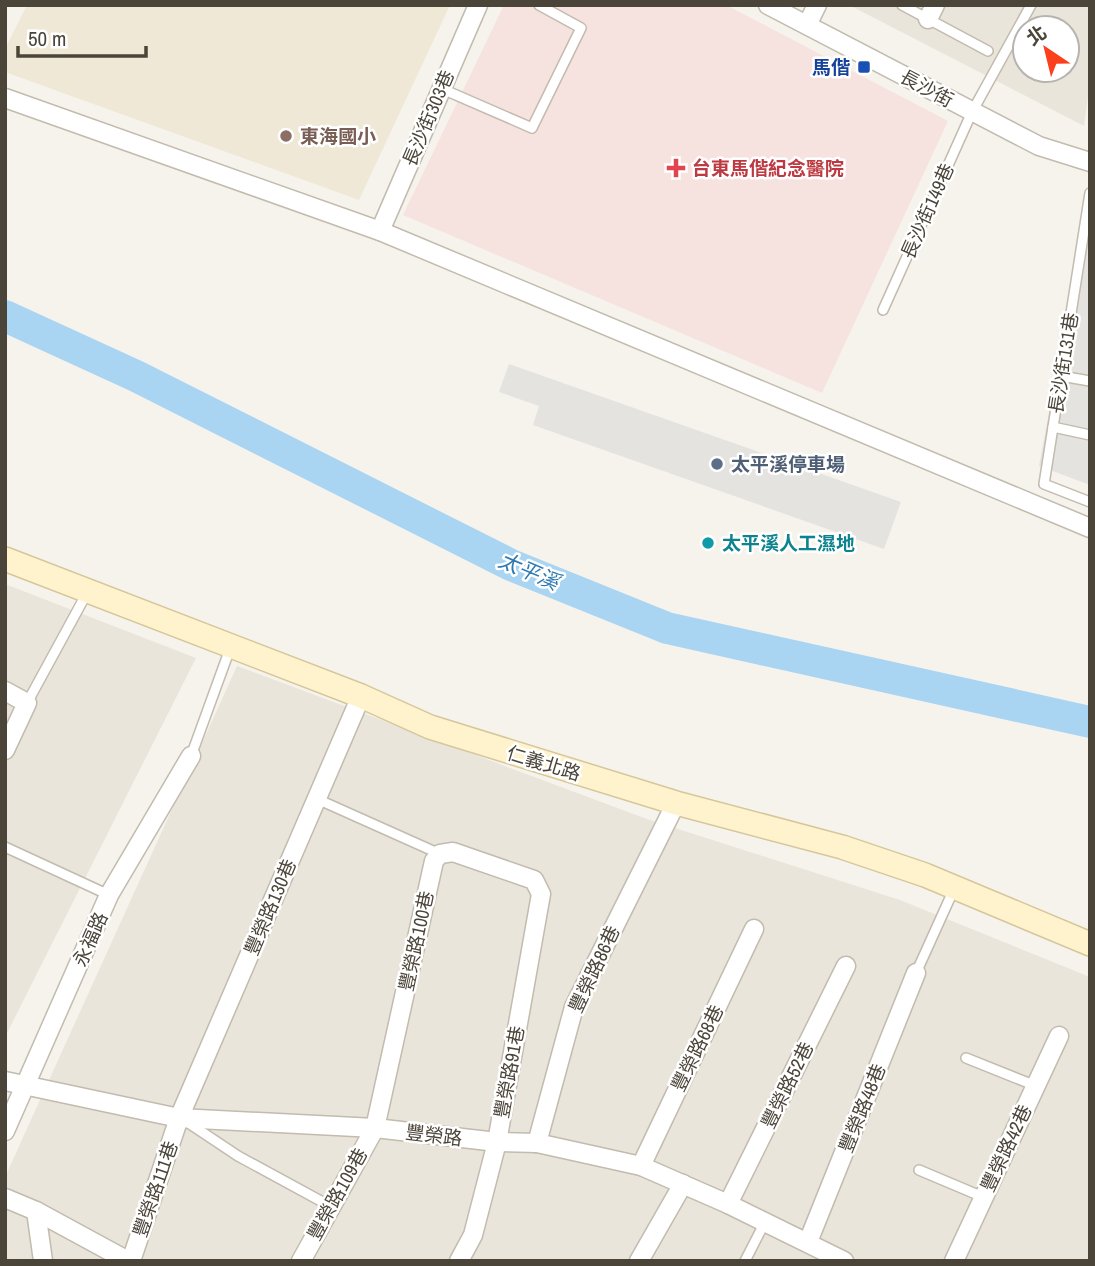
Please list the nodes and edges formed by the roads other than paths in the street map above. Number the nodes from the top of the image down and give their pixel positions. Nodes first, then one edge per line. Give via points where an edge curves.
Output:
1 (478, 5) edge
2 (539, 5) edge
3 (768, 5) edge
4 (817, 5) edge
5 (902, 5) edge
6 (1031, 5) edge
7 (931, 12) edge
8 (807, 25) junction
9 (988, 51) dead end
10 (440, 88) junction
11 (5, 99) edge
12 (972, 112) junction
13 (1090, 162) edge
14 (1090, 193) edge
15 (380, 231) junction
16 (883, 310) dead end
17 (1061, 376) junction
18 (1090, 381) edge
19 (1053, 427) junction
20 (1090, 435) edge
21 (1090, 502) edge
22 (1090, 528) edge
23 (5, 559) edge
24 (88, 592) junction
25 (231, 646) junction
26 (5, 691) edge
27 (361, 696) junction
28 (27, 703) junction
29 (5, 750) edge
30 (191, 756) joint
31 (317, 799) junction
32 (676, 803) junction
33 (5, 847) edge
34 (440, 854) junction
35 (955, 888) junction
36 (109, 895) junction
37 (754, 929) dead end
38 (1090, 944) edge
39 (846, 965) dead end
40 (916, 973) joint
41 (1059, 1036) dead end
42 (966, 1058) dead end
43 (5, 1081) edge
44 (26, 1084) junction
45 (1036, 1086) junction
46 (179, 1118) junction
47 (375, 1128) junction
48 (5, 1131) edge
49 (497, 1142) junction
50 (537, 1143) junction
51 (641, 1166) junction
52 (919, 1170) dead end
53 (683, 1184) junction
54 (983, 1197) junction
55 (5, 1198) edge
56 (728, 1204) junction
57 (330, 1206) junction
58 (36, 1211) junction
59 (765, 1222) junction
60 (808, 1242) junction
61 (43, 1261) edge
62 (130, 1261) edge
63 (301, 1261) edge
64 (458, 1261) edge
65 (639, 1261) edge
66 (745, 1261) edge
67 (844, 1261) edge
68 (954, 1261) edge

1 - 10 street, 長沙街303巷
2 - 10 lane via 581,28 531,128
3 - 8 street, 長沙街
4 - 8 street
5 - 7 lane
6 - 12 lane, 長沙街149巷
7 - 9 lane
8 - 12 street, 長沙街
10 - 15 street, 長沙街303巷
11 - 15 street
12 - 13 street, 長沙街 via 1040,146
12 - 16 lane, 長沙街149巷
14 - 17 lane, 長沙街131巷
15 - 22 street
17 - 18 lane
17 - 19 lane, 長沙街131巷
19 - 20 lane
19 - 21 lane, 長沙街131巷 via 1044,484
23 - 24 street, 仁義北路
24 - 25 street, 仁義北路
24 - 28 lane
25 - 27 street, 仁義北路
25 - 30 lane
26 - 28 street
27 - 31 street, 豐榮路130巷
27 - 32 street, 仁義北路 via 430,727
28 - 29 street
30 - 36 street, 永福路
31 - 34 lane
31 - 46 street, 豐榮路130巷
32 - 35 street, 仁義北路 via 842,847
32 - 50 street, 豐榮路86巷 via 574,1007
33 - 36 lane
34 - 47 street, 豐榮路100巷 via 434,861
34 - 49 street, 豐榮路91巷 via 453,852 534,880 541,894
35 - 38 street, 仁義北路
35 - 40 lane
36 - 44 street, 永福路
37 - 51 street, 豐榮路68巷
39 - 56 street, 豐榮路52巷
40 - 60 street, 豐榮路48巷
41 - 45 street, 豐榮路42巷
42 - 45 lane
43 - 44 street, 豐榮路
44 - 46 street, 豐榮路
44 - 48 street, 永福路
45 - 54 street, 豐榮路42巷
46 - 47 street, 豐榮路
46 - 57 lane
46 - 62 street, 豐榮路111巷
47 - 49 street, 豐榮路
47 - 57 street, 豐榮路109巷
49 - 50 street, 豐榮路
49 - 64 street, 豐榮路91巷 via 473,1235
50 - 51 street, 豐榮路
51 - 53 street, 豐榮路
52 - 54 lane
53 - 56 street, 豐榮路
53 - 65 street
54 - 68 street, 豐榮路42巷
55 - 58 street
56 - 59 street, 豐榮路
57 - 63 street, 豐榮路109巷
58 - 61 street
58 - 62 street
59 - 60 street, 豐榮路
59 - 66 lane
60 - 67 street, 豐榮路

